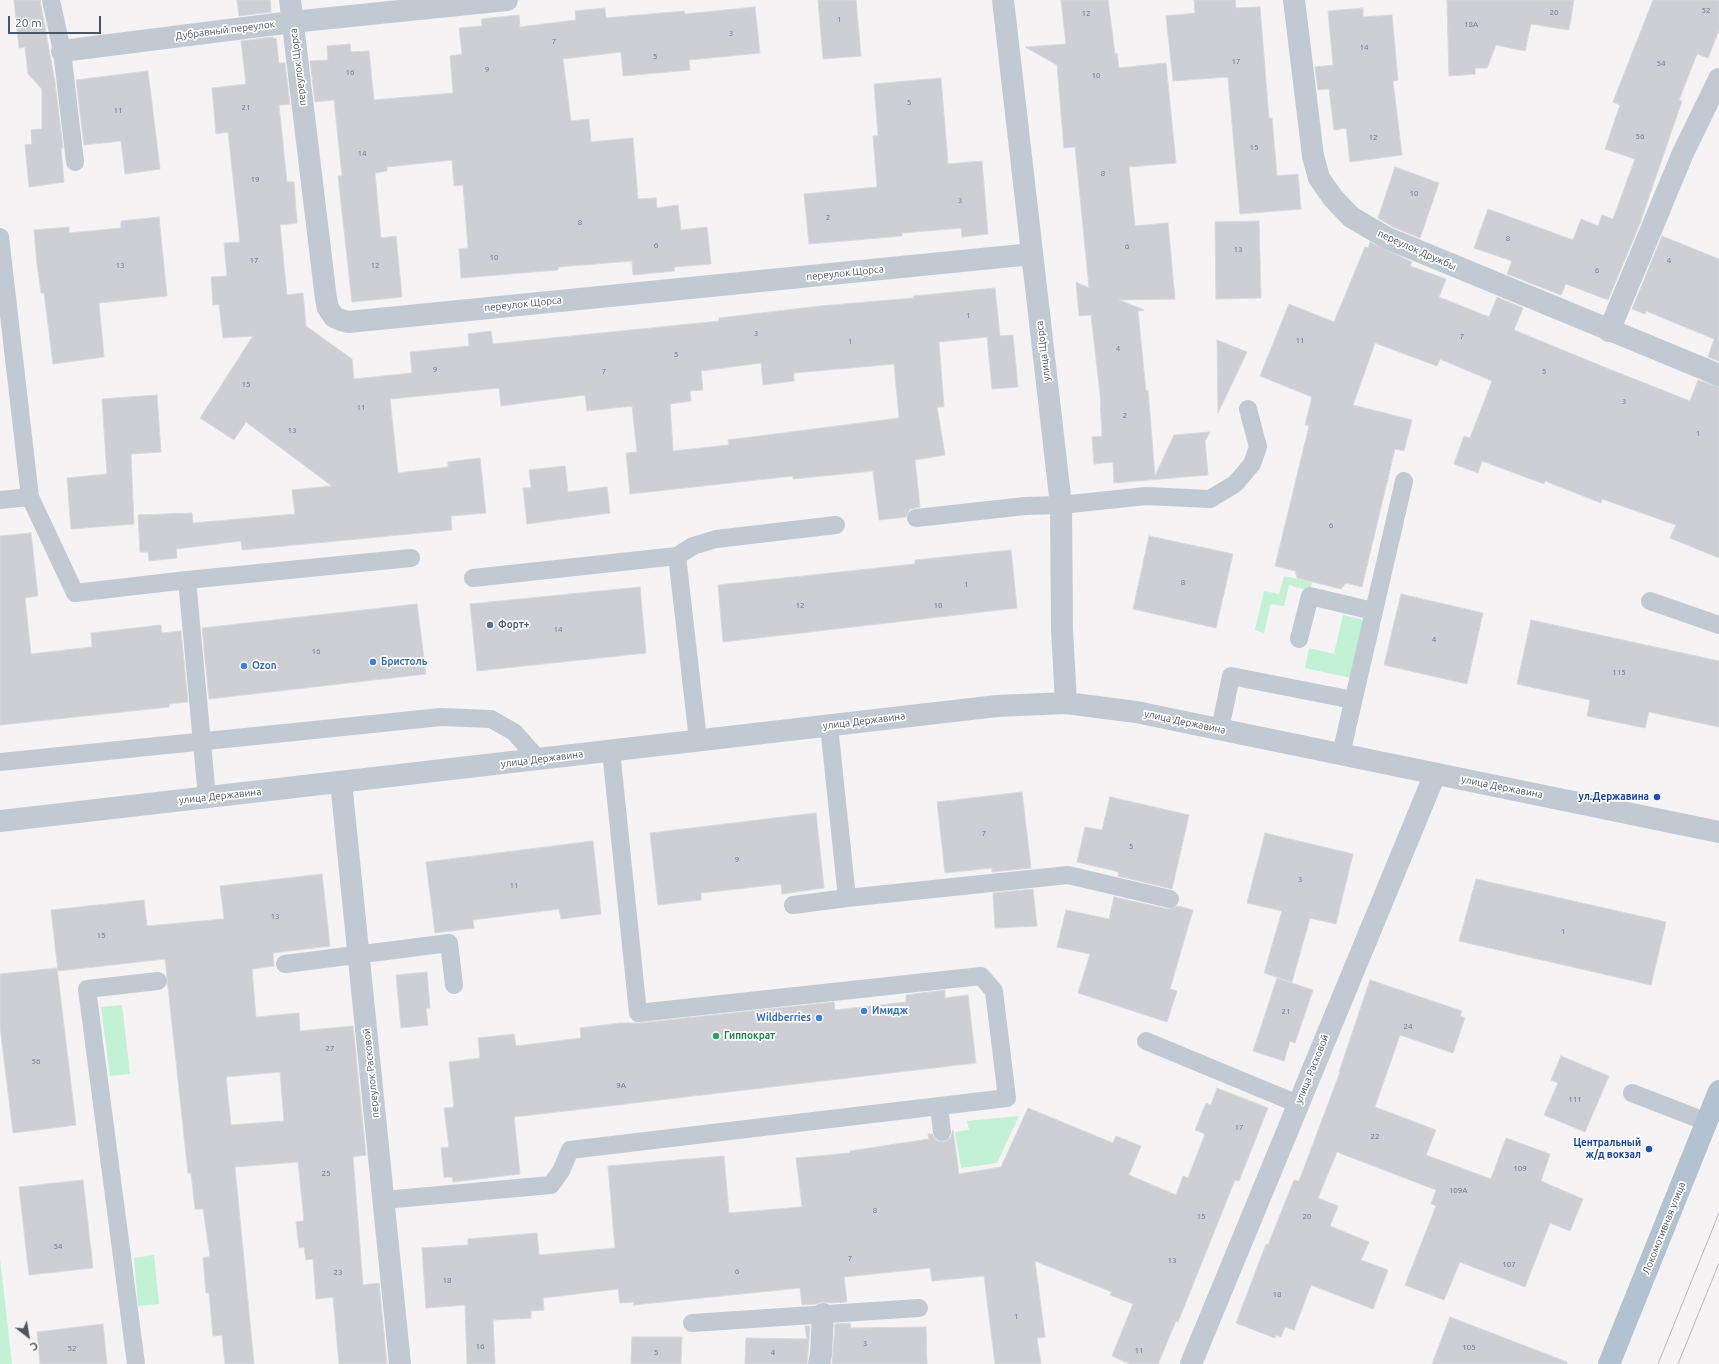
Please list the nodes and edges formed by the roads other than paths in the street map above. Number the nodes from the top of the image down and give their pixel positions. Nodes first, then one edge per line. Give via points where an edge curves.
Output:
1 (51, 0) edge
2 (290, 0) edge
3 (507, 0) edge
4 (1003, 0) edge
5 (1294, 0) edge
6 (292, 22) junction
7 (62, 51) junction
8 (1719, 79) edge
9 (75, 162) dead end
10 (0, 237) edge
11 (1032, 254) junction
12 (1609, 331) junction
13 (1719, 375) edge
14 (1248, 409) dead end
15 (1404, 481) dead end
16 (30, 496) junction
17 (0, 500) edge
18 (1061, 505) junction
19 (916, 518) dead end
20 (836, 525) dead end
21 (677, 556) junction
22 (411, 558) dead end
23 (473, 578) dead end
24 (187, 580) junction
25 (1650, 601) dead end
26 (1374, 611) junction
27 (1719, 625) edge
28 (1300, 639) dead end
29 (1353, 700) junction
30 (1066, 703) junction
31 (829, 726) junction
32 (1220, 729) junction
33 (698, 740) junction
34 (201, 742) junction
35 (611, 751) junction
36 (1341, 754) junction
37 (538, 759) junction
38 (0, 762) edge
39 (1435, 774) junction
40 (341, 782) junction
41 (207, 797) junction
42 (0, 821) edge
43 (1719, 832) edge
44 (847, 898) junction
45 (1170, 899) dead end
46 (793, 905) dead end
47 (359, 955) junction
48 (285, 964) dead end
49 (158, 981) dead end
50 (454, 985) dead end
51 (1146, 1041) dead end
52 (1719, 1092) edge
53 (1632, 1093) dead end
54 (1298, 1104) junction
55 (939, 1106) junction
56 (1707, 1122) junction
57 (942, 1132) dead end
58 (384, 1200) junction
59 (919, 1308) dead end
60 (823, 1314) junction
61 (692, 1324) dead end
62 (136, 1364) edge
63 (400, 1364) edge
64 (819, 1364) edge
65 (1191, 1364) edge
66 (1609, 1364) edge

1 - 7 lane
2 - 6 street, переулок Щорса
3 - 6 street, Дубравный переулок
4 - 11 street, улица Щорса
5 - 12 street, переулок Дружбы via 1312,156 1319,178 1351,217 1387,238
6 - 7 street, Дубравный переулок
6 - 11 street, переулок Щорса via 326,299 328,308 341,320 348,322
7 - 9 lane
8 - 12 street via 1683,153
10 - 16 lane
11 - 18 street, улица Щорса
12 - 13 street, переулок Дружбы
14 - 18 lane via 1258,447 1252,464 1235,484 1210,499 1146,496
15 - 26 lane
16 - 17 lane
16 - 24 lane via 75,592
18 - 19 lane via 1025,506
18 - 30 street, улица Щорса via 1062,629
20 - 21 lane via 716,539 693,546
21 - 23 lane
21 - 33 lane
22 - 24 lane
24 - 34 lane
25 - 27 lane
26 - 28 lane via 1310,596
26 - 29 lane
29 - 32 lane via 1231,676
29 - 36 lane
30 - 31 street, улица Державина via 996,706
30 - 32 street, улица Державина via 1136,712
31 - 33 street, улица Державина
31 - 44 lane
32 - 36 street, улица Державина
33 - 35 street, улица Державина
34 - 37 lane via 441,717 491,719 514,732
34 - 38 lane
34 - 41 lane
35 - 37 street, улица Державина
35 - 55 lane via 638,1013 981,976 994,991 1007,1098
36 - 39 street, улица Державина
37 - 40 street, улица Державина
39 - 43 street, улица Державина
39 - 54 street, улица Расковой
40 - 41 street, улица Державина
40 - 47 street, переулок Расковой
41 - 42 street, улица Державина
44 - 45 lane via 1068,875
44 - 46 lane
47 - 48 lane
47 - 50 lane via 449,943
47 - 58 street, переулок Расковой
49 - 62 lane via 87,989
51 - 54 lane
52 - 56 main road, Локомотивная улица
53 - 56 lane
54 - 65 street, улица Расковой
55 - 57 lane
55 - 58 lane via 570,1150 552,1185
56 - 66 main road, Локомотивная улица
58 - 63 street, переулок Расковой
59 - 60 lane
60 - 61 lane
60 - 64 street

